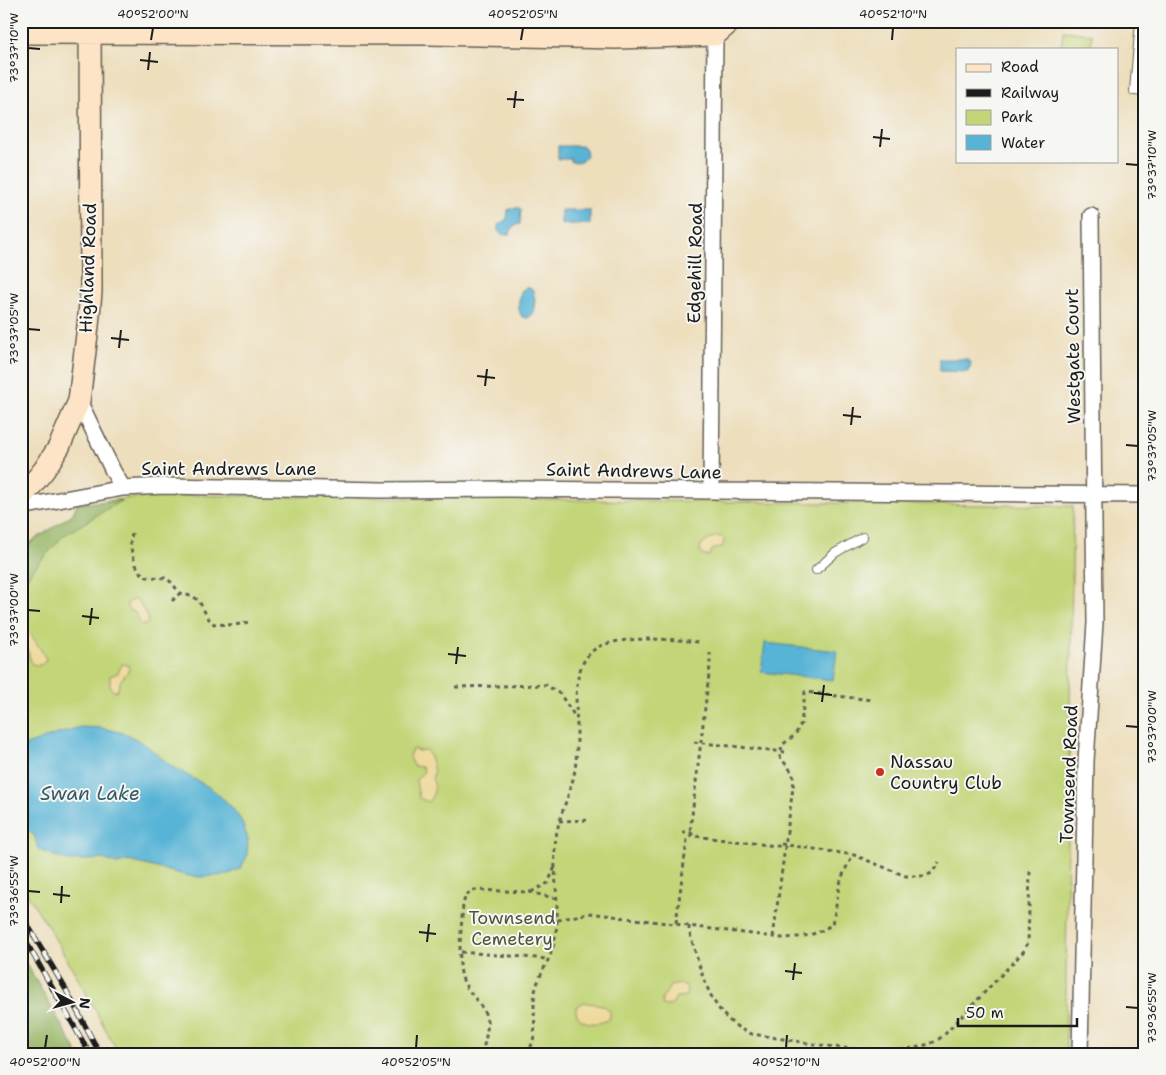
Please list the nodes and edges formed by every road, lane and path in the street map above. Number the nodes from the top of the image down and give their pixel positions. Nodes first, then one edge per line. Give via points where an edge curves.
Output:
1 (731, 21) edge
2 (1140, 21) edge
3 (90, 27) edge
4 (21, 33) edge
5 (714, 35) junction
6 (1145, 92) edge
7 (1091, 216) dead end
8 (79, 401) junction
9 (123, 488) junction
10 (711, 491) junction
11 (1095, 495) junction
12 (1145, 495) edge
13 (21, 498) edge
14 (21, 507) edge
15 (132, 533) dead end
16 (863, 537) dead end
17 (816, 570) dead end
18 (180, 593) junction
19 (172, 601) dead end
20 (249, 622) dead end
21 (700, 642) dead end
22 (710, 653) dead end
23 (455, 687) dead end
24 (870, 700) dead end
25 (576, 720) junction
26 (694, 742) dead end
27 (700, 742) junction
28 (783, 751) junction
29 (591, 820) dead end
30 (559, 821) junction
31 (682, 832) dead end
32 (691, 833) junction
33 (781, 844) dead end
34 (786, 846) junction
35 (854, 854) junction
36 (938, 862) dead end
37 (555, 867) junction
38 (1030, 871) dead end
39 (530, 892) junction
40 (557, 899) junction
41 (558, 920) junction
42 (676, 923) junction
43 (689, 926) junction
44 (773, 937) junction
45 (461, 952) junction
46 (548, 958) junction
47 (531, 1048) junction
48 (482, 1054) edge
49 (526, 1054) edge
50 (535, 1054) edge
51 (1080, 1054) edge

1 - 5 street
2 - 6 lane via 1134,91
3 - 4 street
3 - 5 street via 616,38
3 - 8 street, Highland Road via 91,292
5 - 10 street, Edgehill Road
7 - 11 street, Westgate Court
8 - 9 street, Saint Andrews Lane
8 - 13 street, Highland Road via 59,446
9 - 10 street, Saint Andrews Lane
9 - 14 street, Saint Andrews Lane
10 - 11 street, Saint Andrews Lane
11 - 12 street, Saint Andrews Lane
11 - 51 street, Townsend Road via 1095,623 1086,761
15 - 18 path via 130,545 134,563 140,572 147,577 166,578
16 - 17 lane via 835,553
18 - 19 path
18 - 20 path via 199,601 214,624
21 - 25 path via 620,640 595,648 585,659 578,678
22 - 27 path
23 - 25 path via 546,685 560,694
24 - 28 path via 805,692 802,724 795,735 782,744
25 - 30 path via 574,775
26 - 27 path
27 - 28 path
27 - 32 path
28 - 34 path via 780,757 794,780
29 - 30 path
30 - 37 path
31 - 32 path
32 - 34 path via 694,836
32 - 42 path via 687,840
33 - 34 path
34 - 35 path
34 - 44 path
35 - 36 path via 911,877 932,873
35 - 44 path via 840,881 832,924 808,936
37 - 39 path via 548,883
37 - 40 path
38 - 43 path via 1028,943 1024,952 946,1033 935,1041 896,1050 848,1048 742,1030 724,1015 705,984
39 - 40 path
39 - 45 path via 474,890 466,895
40 - 41 path
41 - 42 path via 589,913
41 - 46 path
42 - 43 path
43 - 44 path
45 - 46 path
45 - 48 path via 462,977 486,1016
46 - 47 path via 535,990 535,1030
47 - 49 path
47 - 50 path

